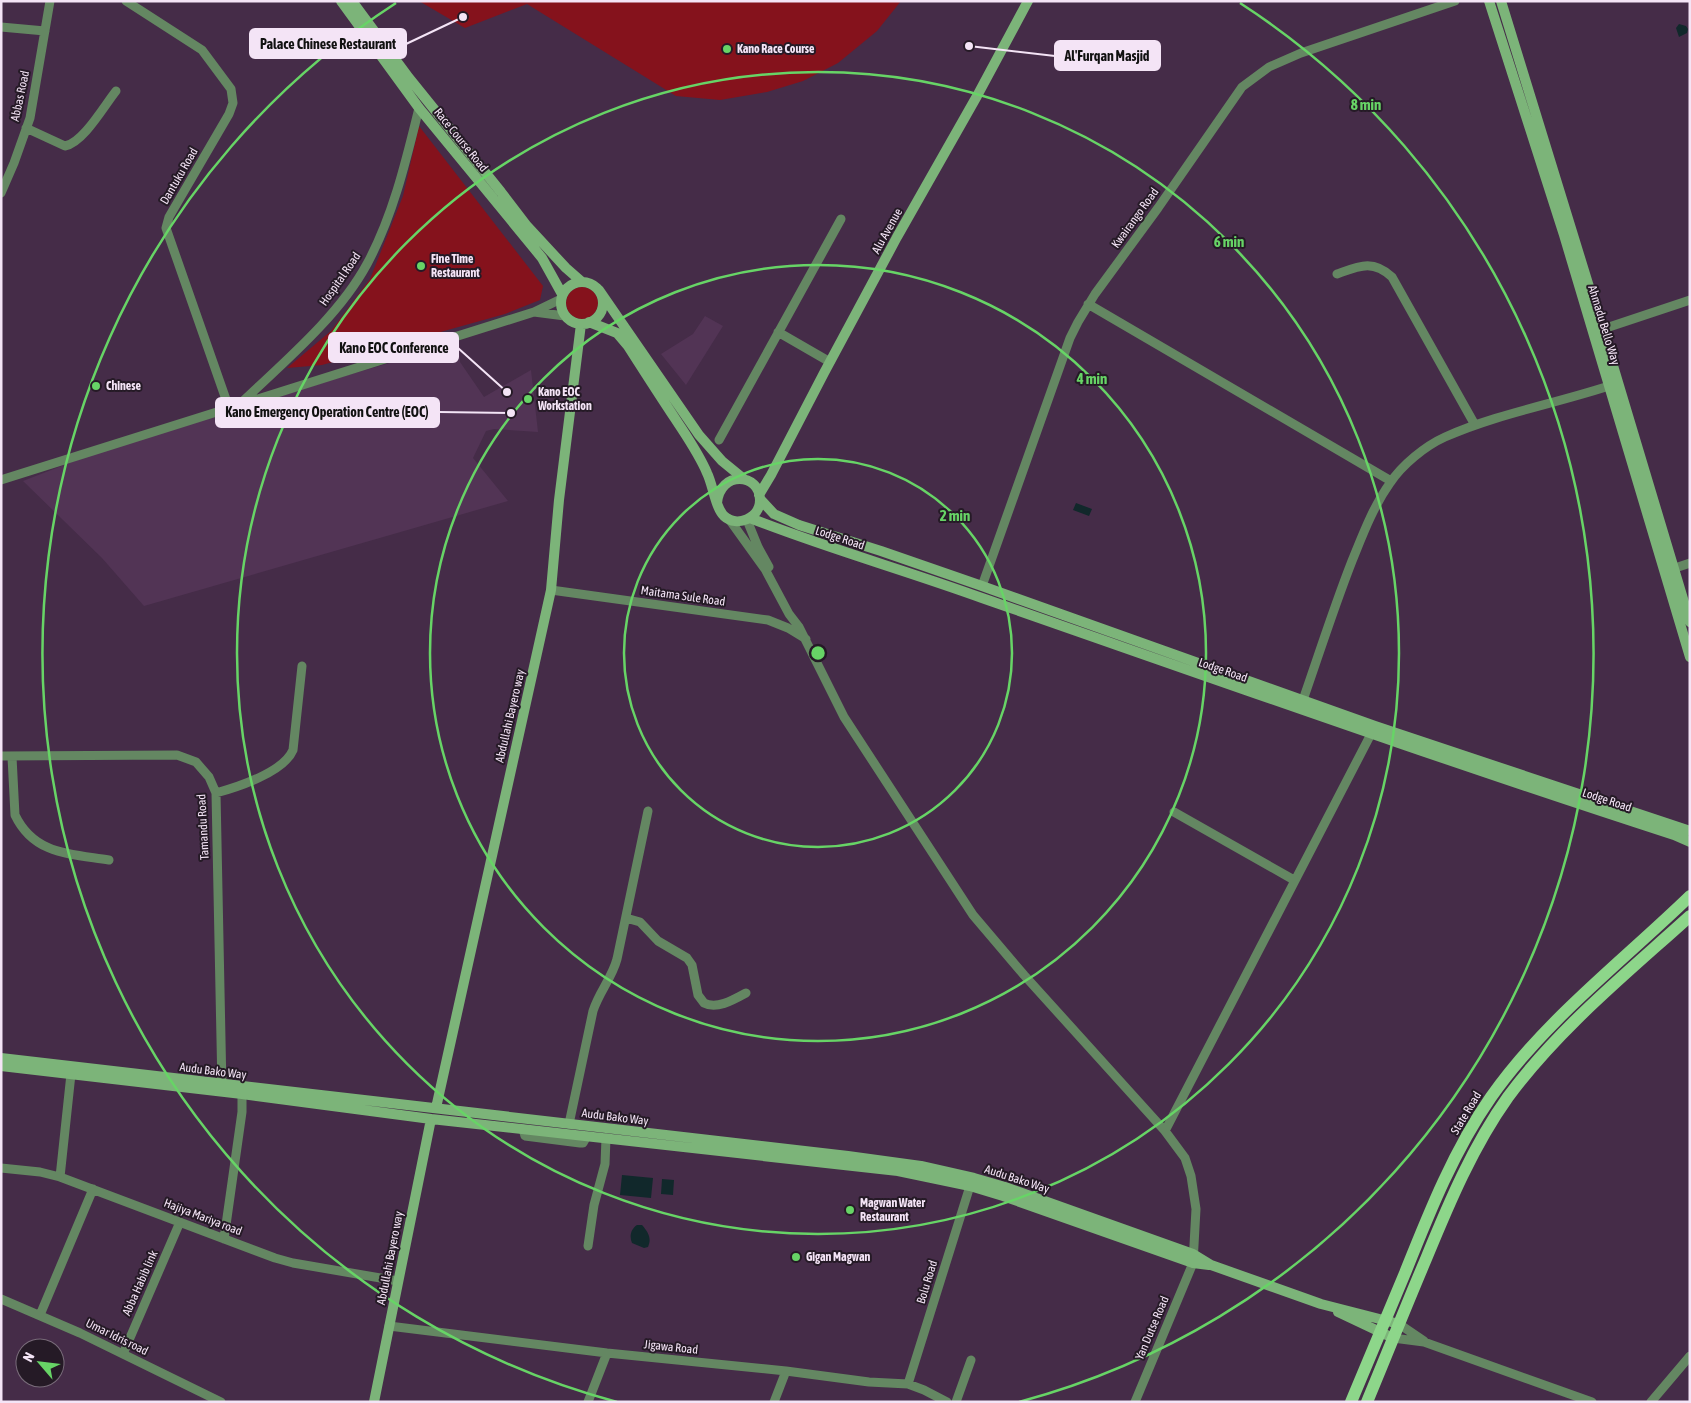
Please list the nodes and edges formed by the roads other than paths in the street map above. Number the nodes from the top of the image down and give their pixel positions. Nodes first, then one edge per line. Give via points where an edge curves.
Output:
1 (50, 1) edge
2 (126, 1) edge
3 (341, 1) edge
4 (352, 1) edge
5 (1028, 1) edge
6 (1454, 1) edge
7 (1489, 1) edge
8 (1501, 1) edge
9 (1, 27) edge
10 (45, 31) junction
11 (116, 92) dead end
12 (419, 108) junction
13 (26, 128) junction
14 (1, 193) edge
15 (841, 219) dead end
16 (1337, 274) dead end
17 (582, 282) junction
18 (599, 290) junction
19 (562, 296) junction
20 (1690, 300) edge
21 (1088, 304) junction
22 (534, 312) junction
23 (565, 316) junction
24 (585, 323) junction
25 (1598, 330) junction
26 (778, 332) junction
27 (830, 362) junction
28 (1614, 384) junction
29 (240, 404) junction
30 (229, 408) junction
31 (1475, 425) junction
32 (719, 440) dead end
33 (772, 475) junction
34 (1, 480) edge
35 (1391, 481) junction
36 (749, 482) junction
37 (759, 497) junction
38 (717, 503) junction
39 (729, 519) junction
40 (748, 519) junction
41 (1690, 563) edge
42 (1669, 570) junction
43 (982, 586) junction
44 (550, 590) junction
45 (1690, 622) edge
46 (800, 627) junction
47 (1687, 634) edge
48 (807, 640) junction
49 (1690, 657) edge
50 (302, 666) dead end
51 (1303, 700) junction
52 (1371, 734) junction
53 (1, 756) edge
54 (12, 757) junction
55 (216, 793) junction
56 (648, 811) dead end
57 (1174, 812) dead end
58 (1690, 831) edge
59 (1690, 842) edge
60 (109, 860) dead end
61 (1294, 880) junction
62 (1690, 896) edge
63 (1690, 916) edge
64 (626, 918) junction
65 (746, 993) dead end
66 (1, 1058) edge
67 (1, 1066) edge
68 (71, 1074) junction
69 (222, 1088) junction
70 (242, 1094) junction
71 (436, 1108) junction
72 (431, 1119) junction
73 (569, 1124) junction
74 (1165, 1131) junction
75 (606, 1138) junction
76 (1, 1168) edge
77 (60, 1177) junction
78 (970, 1186) junction
79 (93, 1189) junction
80 (180, 1222) junction
81 (224, 1239) junction
82 (588, 1246) dead end
83 (1193, 1258) junction
84 (398, 1282) junction
85 (1, 1299) edge
86 (1321, 1304) junction
87 (40, 1315) junction
88 (1386, 1319) junction
89 (1399, 1324) junction
90 (389, 1326) junction
91 (1380, 1333) junction
92 (1393, 1338) junction
93 (1424, 1342) junction
94 (607, 1353) junction
95 (123, 1354) junction
96 (1690, 1356) edge
97 (971, 1360) dead end
98 (786, 1371) junction
99 (908, 1384) junction
100 (221, 1402) edge
101 (374, 1402) edge
102 (588, 1402) edge
103 (774, 1402) edge
104 (947, 1402) edge
105 (956, 1402) edge
106 (1135, 1402) edge
107 (1351, 1402) edge
108 (1367, 1402) edge
109 (1592, 1402) edge
110 (1651, 1402) edge

1 - 10 street, Abbas Road
2 - 30 street, Dantuku Road via 202,50 231,89 233,103 229,114 169,217 166,228
3 - 12 street, Race Course Road
4 - 17 street, Race Course Road via 527,226
5 - 27 street, Alu Avenue
6 - 21 street, Kwairango Road via 1301,53 1269,67 1242,87
7 - 25 street, Ahmadu Bello Way
8 - 25 street, Ahmadu Bello Way
9 - 10 street
10 - 13 street, Abbas Road
11 - 13 street via 81,137 67,146
12 - 19 street, Race Course Road via 542,258
12 - 29 street, Hospital Road via 387,221 366,265 335,310
13 - 14 street, Abbas Road
15 - 26 street
16 - 31 street via 1371,264 1392,276
17 - 18 street
17 - 19 street via 569,286
18 - 24 street via 603,305 596,318
18 - 36 street via 699,435 722,462
19 - 22 street
19 - 23 street via 561,307
20 - 25 street
21 - 35 street
21 - 43 street, Kwairango Road via 1070,338
22 - 23 street, Hospital Road
22 - 29 street, Hospital Road
23 - 24 street via 571,321
24 - 38 street via 617,334 628,346 698,454 712,483
24 - 44 street, Abdullahi Bayero way via 559,500
25 - 28 street, Ahmadu Bello Way
26 - 27 street
26 - 32 street
27 - 33 street, Alu Avenue
28 - 31 street
28 - 42 street, Ahmadu Bello Way
29 - 30 street, Hospital Road
30 - 34 street, Hospital Road
31 - 35 street via 1443,438 1405,466
33 - 36 street
33 - 37 street, Alu Avenue
35 - 51 street via 1368,523 1341,590
36 - 37 street
36 - 38 street via 736,479 728,482 718,494
37 - 40 street via 757,510
37 - 43 street, Lodge Road via 774,514 799,525
38 - 39 street
39 - 40 street via 738,522
39 - 46 street via 765,569
40 - 46 street via 758,547
40 - 52 street, Lodge Road
41 - 42 street
42 - 45 street, Ahmadu Bello Way
42 - 47 street, Ahmadu Bello Way
43 - 51 street, Lodge Road
44 - 48 street, Maitama Sule Road via 768,620
44 - 71 street, Abdullahi Bayero way
46 - 48 street, Yan Dutse Road
47 - 49 street, Ahmadu Bello Way
48 - 74 street, Yan Dutse Road via 844,717 973,914
50 - 55 street via 290,756 244,785
51 - 58 street, Lodge Road
52 - 59 street, Lodge Road
52 - 61 street
53 - 54 street, Tamandu Road
54 - 55 street, Tamandu Road via 177,755 196,762 209,777
54 - 60 street via 15,815 19,823 49,850
55 - 69 street, Tamandu Road
56 - 64 street
57 - 61 street
61 - 74 street
62 - 88 main road, State Road via 1555,1020 1492,1096 1432,1206
63 - 89 main road via 1576,1020 1508,1098 1458,1185
64 - 65 street via 640,922 658,941 687,958 692,965 698,995 704,1004 713,1006 729,1002
64 - 73 street via 613,972 593,1011
66 - 69 street, Audu Bako Way
67 - 68 street, Audu Bako Way
68 - 69 street, Audu Bako Way
68 - 77 street
69 - 70 street, Audu Bako Way
69 - 71 street, Audu Bako Way
70 - 72 street, Audu Bako Way
70 - 81 street
71 - 73 street, Audu Bako Way
72 - 75 street, Audu Bako Way
72 - 84 street, Abdullahi Bayero way
73 - 83 street, Audu Bako Way via 922,1166 1005,1187
74 - 83 street, Yan Dutse Road via 1185,1158 1191,1176 1196,1209
75 - 78 street, Audu Bako Way via 898,1170
75 - 82 street via 605,1164
76 - 77 street, Hajiya Mariya road
77 - 79 street, Hajiya Mariya road
78 - 83 street, Audu Bako Way
78 - 99 street, Bolu Road
79 - 80 street, Hajiya Mariya road
79 - 87 street
80 - 81 street, Hajiya Mariya road
80 - 95 street, Abba Habib link
81 - 84 street, Hajiya Mariya road via 293,1263
83 - 86 street, Audu Bako Way
83 - 106 street, Yan Dutse Road
84 - 90 street, Abdullahi Bayero way
85 - 87 street, Umar Idris road
86 - 88 street, Audu Bako Way
86 - 91 street, Audu Bako Way
87 - 95 street, Umar Idris road
88 - 89 street, Audu Bako Way
88 - 91 main road, State Road
89 - 92 main road
89 - 93 street
90 - 94 street, Jigawa Road
90 - 101 street, Abdullahi Bayero way
91 - 92 street, Audu Bako Way
91 - 107 main road, State Road
92 - 93 street
92 - 108 main road
93 - 109 street
94 - 98 street, Jigawa Road
94 - 102 street
95 - 100 street, Umar Idris road
96 - 110 street
97 - 105 street
98 - 99 street, Jigawa Road
98 - 103 street
99 - 104 street, Jigawa Road

